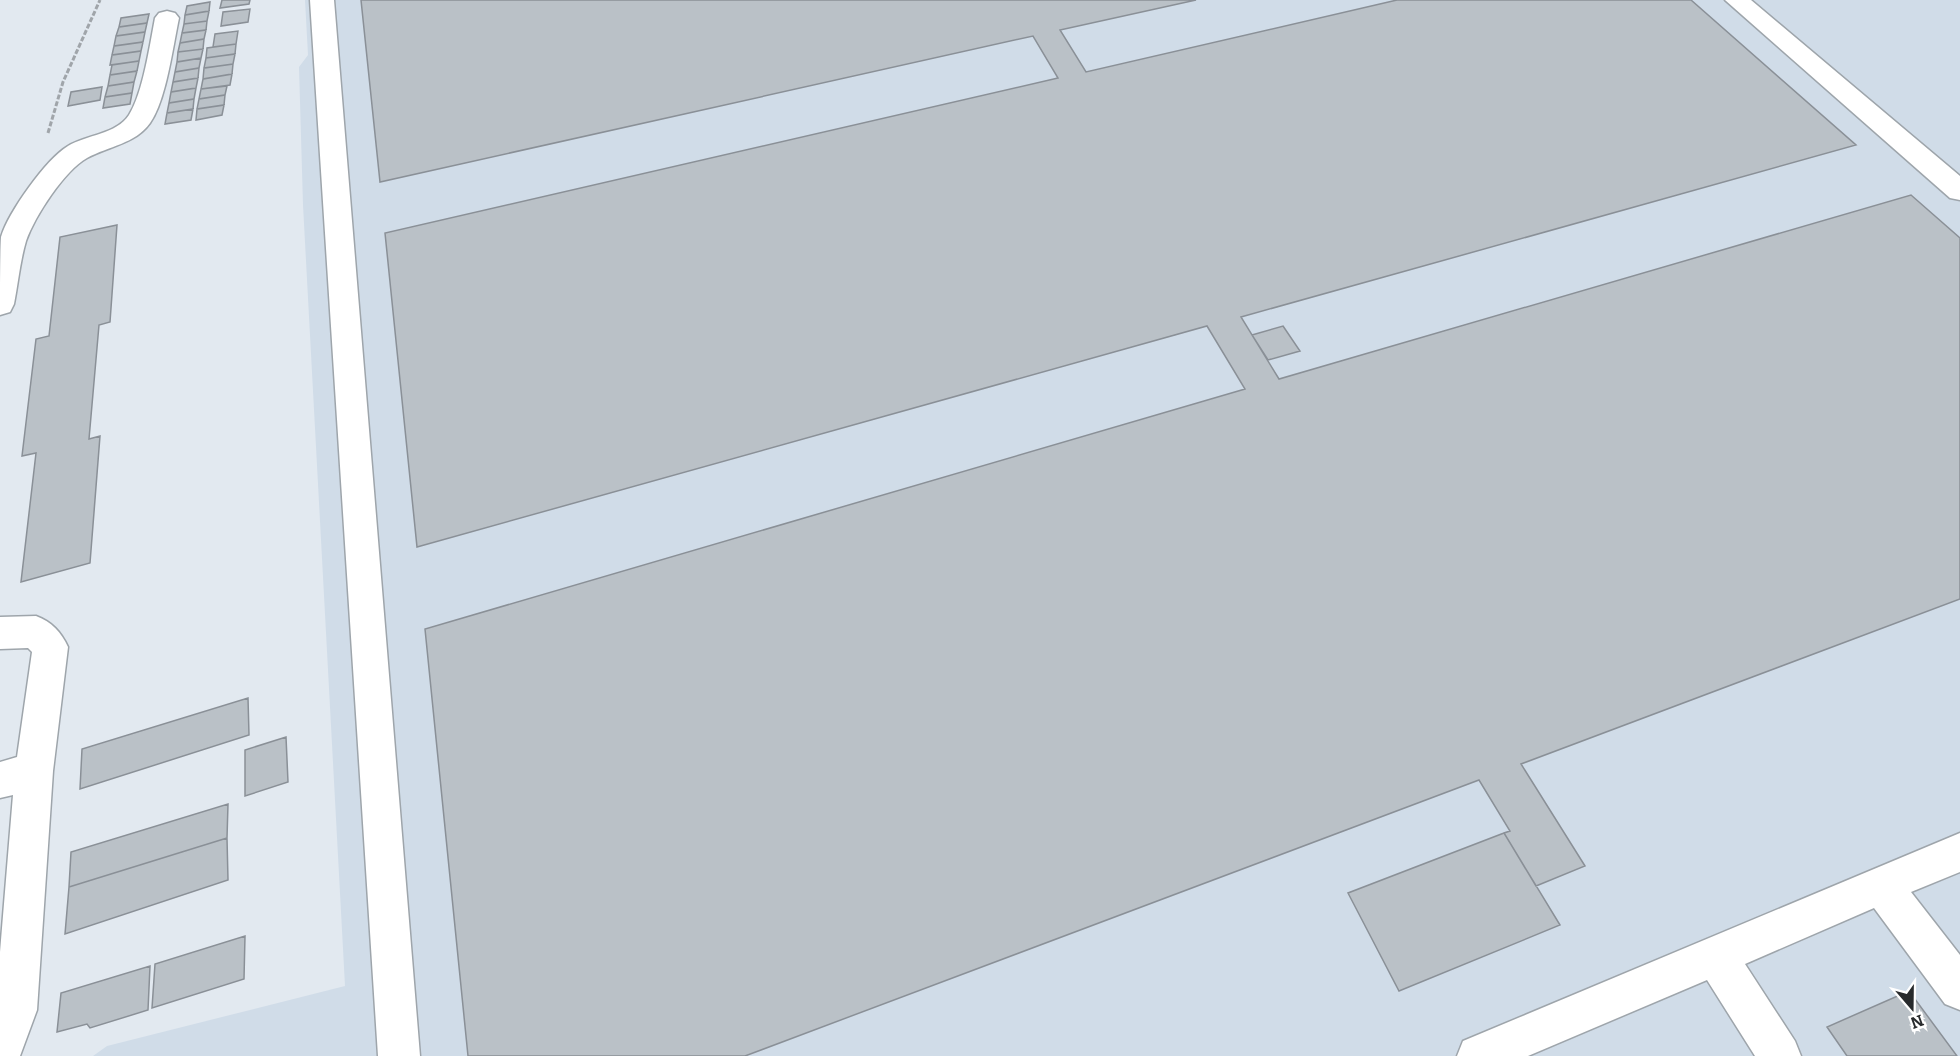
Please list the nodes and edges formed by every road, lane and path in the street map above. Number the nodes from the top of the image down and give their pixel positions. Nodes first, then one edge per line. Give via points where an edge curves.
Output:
1 (100, 0) edge
2 (322, 0) edge
3 (1737, 0) edge
4 (167, 18) dead end
5 (55, 171) junction
6 (1960, 191) edge
7 (0, 304) edge
8 (0, 633) edge
9 (17, 775) edge
10 (1960, 852) edge
11 (1881, 885) junction
12 (1716, 955) junction
13 (1960, 989) edge
14 (0, 1054) edge
15 (399, 1056) edge
16 (1478, 1056) edge
17 (1780, 1056) edge

1 - 5 path via 52,111 47,139
2 - 15 street
3 - 6 street
4 - 5 street via 155,77 140,119 128,131 77,152
5 - 7 street via 12,242
8 - 9 street via 36,632 50,647
9 - 14 street via 16,1010
10 - 11 street
11 - 12 street
11 - 13 street
12 - 16 street
12 - 17 street

